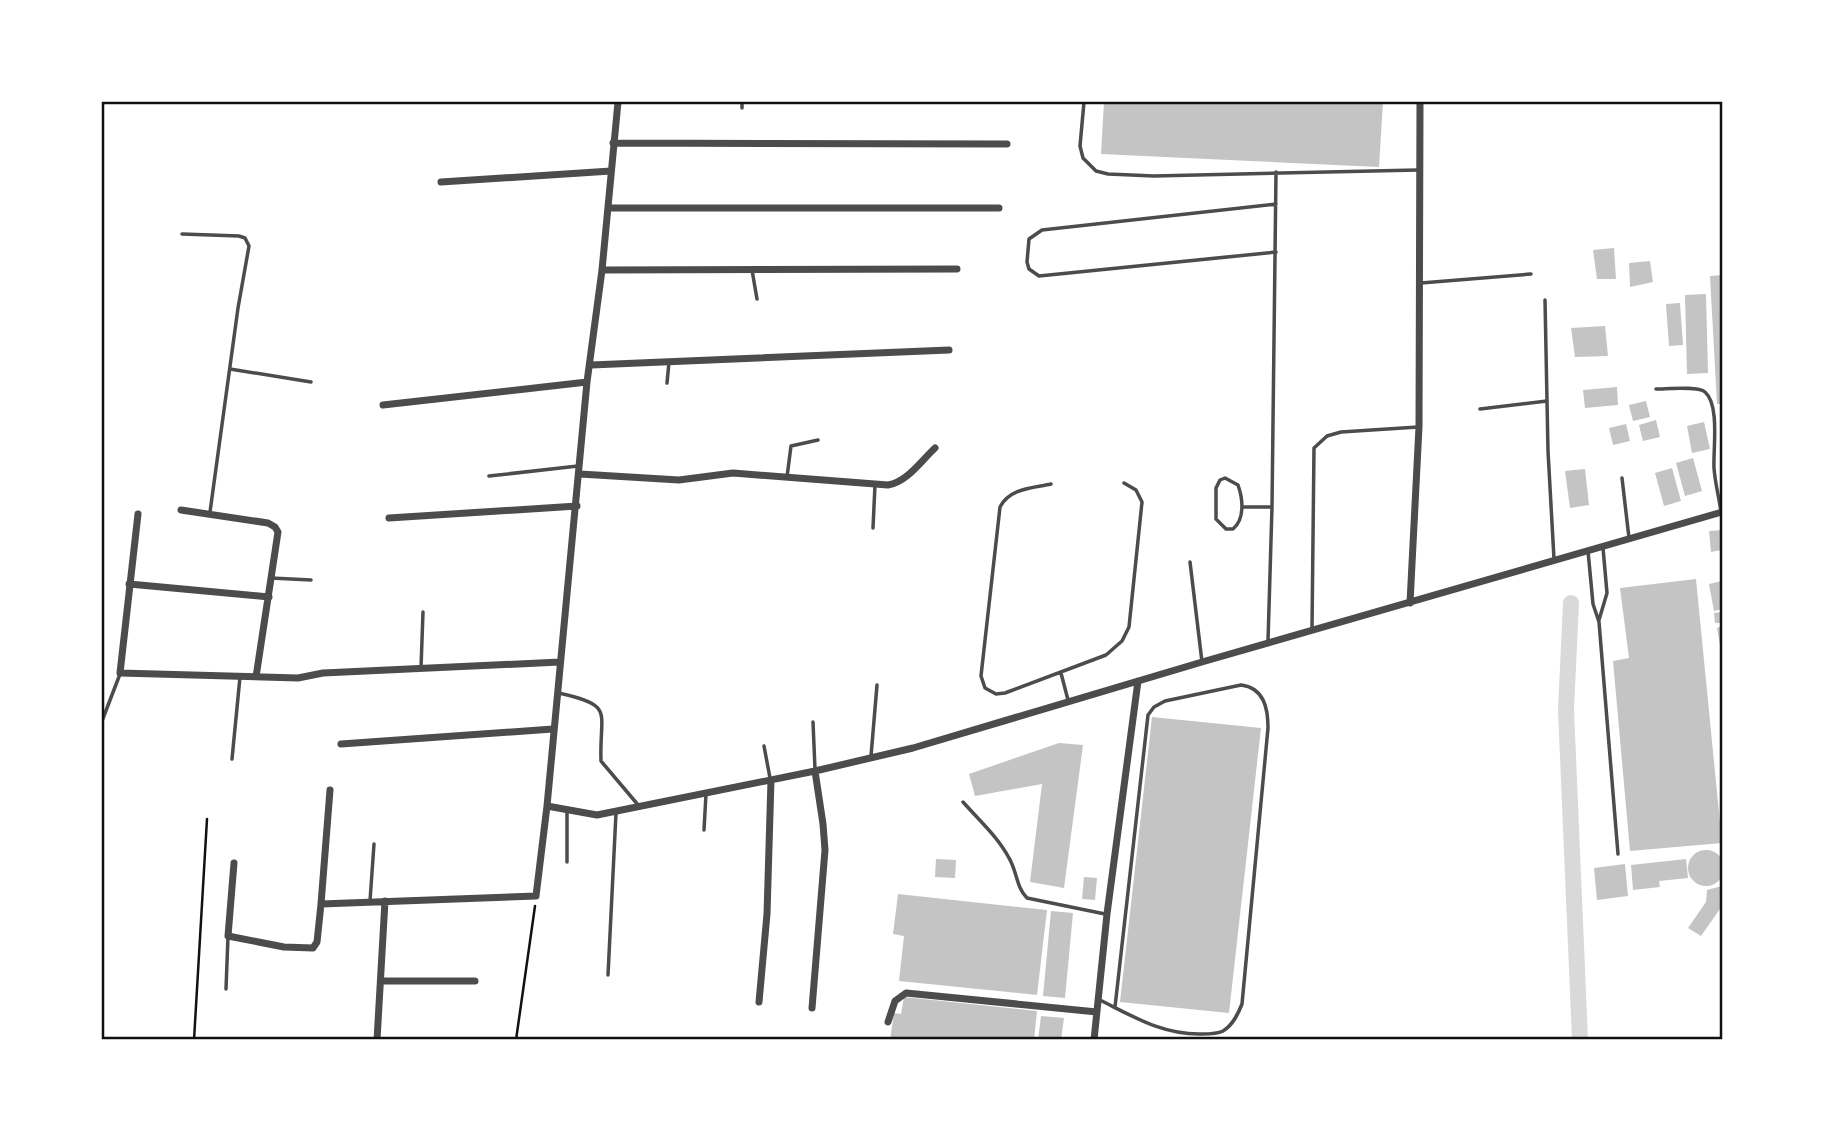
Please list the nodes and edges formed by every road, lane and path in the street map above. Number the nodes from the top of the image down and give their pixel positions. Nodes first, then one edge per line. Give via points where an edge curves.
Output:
1 (618, 102) edge
2 (742, 102) edge
3 (1084, 102) edge
4 (1420, 102) edge
5 (742, 108) dead end
6 (613, 143) junction
7 (1007, 144) dead end
8 (1418, 170) junction
9 (611, 171) junction
10 (1276, 172) junction
11 (441, 182) dead end
12 (1276, 204) junction
13 (608, 208) junction
14 (999, 208) dead end
15 (182, 234) dead end
16 (1276, 252) junction
17 (752, 269) junction
18 (957, 269) dead end
19 (603, 270) junction
20 (1531, 274) dead end
21 (1419, 284) junction
22 (757, 299) dead end
23 (1545, 300) dead end
24 (949, 351) dead end
25 (669, 362) junction
26 (591, 365) junction
27 (230, 369) junction
28 (311, 382) dead end
29 (587, 383) junction
30 (667, 383) dead end
31 (1656, 389) dead end
32 (1547, 401) junction
33 (383, 405) dead end
34 (1480, 409) dead end
35 (1419, 427) junction
36 (818, 440) dead end
37 (935, 448) dead end
38 (580, 470) junction
39 (489, 476) dead end
40 (787, 477) junction
41 (1622, 478) dead end
42 (1124, 483) dead end
43 (875, 484) junction
44 (1051, 484) dead end
45 (577, 506) junction
46 (1242, 507) junction
47 (1272, 508) junction
48 (181, 510) dead end
49 (1722, 512) edge
50 (138, 514) dead end
51 (210, 514) junction
52 (389, 518) dead end
53 (873, 528) dead end
54 (1629, 538) junction
55 (1603, 545) junction
56 (1588, 549) junction
57 (1554, 559) junction
58 (1190, 562) dead end
59 (271, 578) junction
60 (311, 580) dead end
61 (129, 584) junction
62 (269, 597) junction
63 (1409, 603) junction
64 (423, 612) dead end
65 (1598, 622) junction
66 (1312, 631) junction
67 (1268, 643) junction
68 (560, 662) junction
69 (1202, 662) junction
70 (421, 668) junction
71 (120, 673) junction
72 (1061, 673) junction
73 (240, 676) junction
74 (256, 677) junction
75 (1138, 681) junction
76 (877, 685) dead end
77 (557, 692) junction
78 (1068, 702) junction
79 (102, 721) edge
80 (813, 722) dead end
81 (553, 729) junction
82 (341, 744) dead end
83 (764, 746) dead end
84 (871, 758) junction
85 (232, 759) dead end
86 (815, 771) junction
87 (771, 780) junction
88 (330, 790) dead end
89 (706, 794) junction
90 (963, 802) dead end
91 (547, 806) junction
92 (641, 808) junction
93 (567, 810) junction
94 (616, 812) junction
95 (206, 819) dead end
96 (704, 830) dead end
97 (374, 844) dead end
98 (1618, 853) dead end
99 (567, 862) dead end
100 (234, 863) dead end
101 (536, 896) junction
102 (385, 901) junction
103 (370, 902) junction
104 (321, 904) junction
105 (1107, 914) junction
106 (228, 936) junction
107 (608, 975) dead end
108 (381, 981) junction
109 (475, 981) dead end
110 (226, 989) dead end
111 (1098, 999) junction
112 (759, 1002) dead end
113 (1115, 1007) junction
114 (812, 1008) dead end
115 (1097, 1012) junction
116 (888, 1022) dead end
117 (194, 1040) edge
118 (377, 1040) edge
119 (516, 1040) edge
120 (1094, 1040) edge

1 - 6 street
2 - 5 lane
3 - 10 lane via 1080,146 1083,158 1096,171 1124,176
4 - 8 street
6 - 7 street
6 - 9 street
8 - 10 lane
8 - 21 street
9 - 11 street
9 - 13 street
10 - 12 lane
12 - 16 lane
12 - 16 lane via 1042,230 1029,239 1027,262 1039,276
13 - 14 street
13 - 19 street
15 - 27 lane via 239,236 249,246
16 - 47 lane
17 - 18 street
17 - 19 street
17 - 22 lane
19 - 26 street
20 - 21 lane
21 - 35 street
23 - 32 lane
24 - 25 street
25 - 26 street
25 - 30 lane
26 - 29 street
27 - 28 lane
27 - 51 lane
29 - 33 street
29 - 38 street
31 - 49 lane via 1699,389 1710,398
32 - 34 lane
32 - 57 lane
35 - 63 street
35 - 66 lane via 1341,432 1327,436 1314,448
36 - 40 lane via 791,446
37 - 43 street via 897,483
38 - 39 lane
38 - 40 street via 679,480 733,473
38 - 45 street
40 - 43 street
41 - 54 lane
42 - 72 lane via 1136,490 1142,502 1129,627 1106,656
43 - 53 lane
44 - 72 lane via 1012,494 1000,507 981,676 985,688 996,694
45 - 52 street
45 - 68 street
46 - 46 lane via 1233,529 1220,526 1216,519 1220,480 1238,485
46 - 47 lane
47 - 67 lane
48 - 51 street
49 - 54 street
50 - 61 street
51 - 59 street via 275,527
54 - 55 street
55 - 56 street
55 - 65 lane via 1606,593
56 - 57 street
56 - 65 lane
57 - 63 street
58 - 69 lane
59 - 60 lane
59 - 62 street
61 - 62 street
61 - 71 street
62 - 74 street
63 - 66 street
64 - 70 lane
65 - 98 lane
66 - 67 street
67 - 69 street
68 - 70 street
68 - 77 street
69 - 75 street
70 - 74 street
71 - 73 street
71 - 79 lane
72 - 78 lane
73 - 74 street
73 - 85 lane
75 - 78 street
75 - 105 street
76 - 84 lane
77 - 81 street
77 - 92 lane via 597,705 602,719 601,761
78 - 84 street
80 - 86 lane
81 - 82 street
81 - 91 street
83 - 87 lane
84 - 86 street
86 - 87 street
86 - 114 street via 825,850
87 - 89 street
87 - 112 street
88 - 104 street
89 - 92 street
89 - 96 lane
90 - 105 lane via 1001,844 1027,898
91 - 93 street
91 - 101 street
92 - 94 street
93 - 94 street via 597,815
93 - 99 lane
94 - 107 lane
95 - 117 path
97 - 103 lane
100 - 106 street
101 - 102 street
101 - 119 path
102 - 103 street
102 - 108 street
103 - 104 street
104 - 106 street via 313,948
105 - 111 street
106 - 110 lane
108 - 109 street
108 - 118 street
111 - 113 lane
111 - 115 street
113 - 113 lane via 1148,715 1165,701 1250,686 1266,702 1268,728 1242,1004 1231,1025 1212,1034 1162,1030
115 - 116 street via 906,993 895,1001
115 - 120 street

